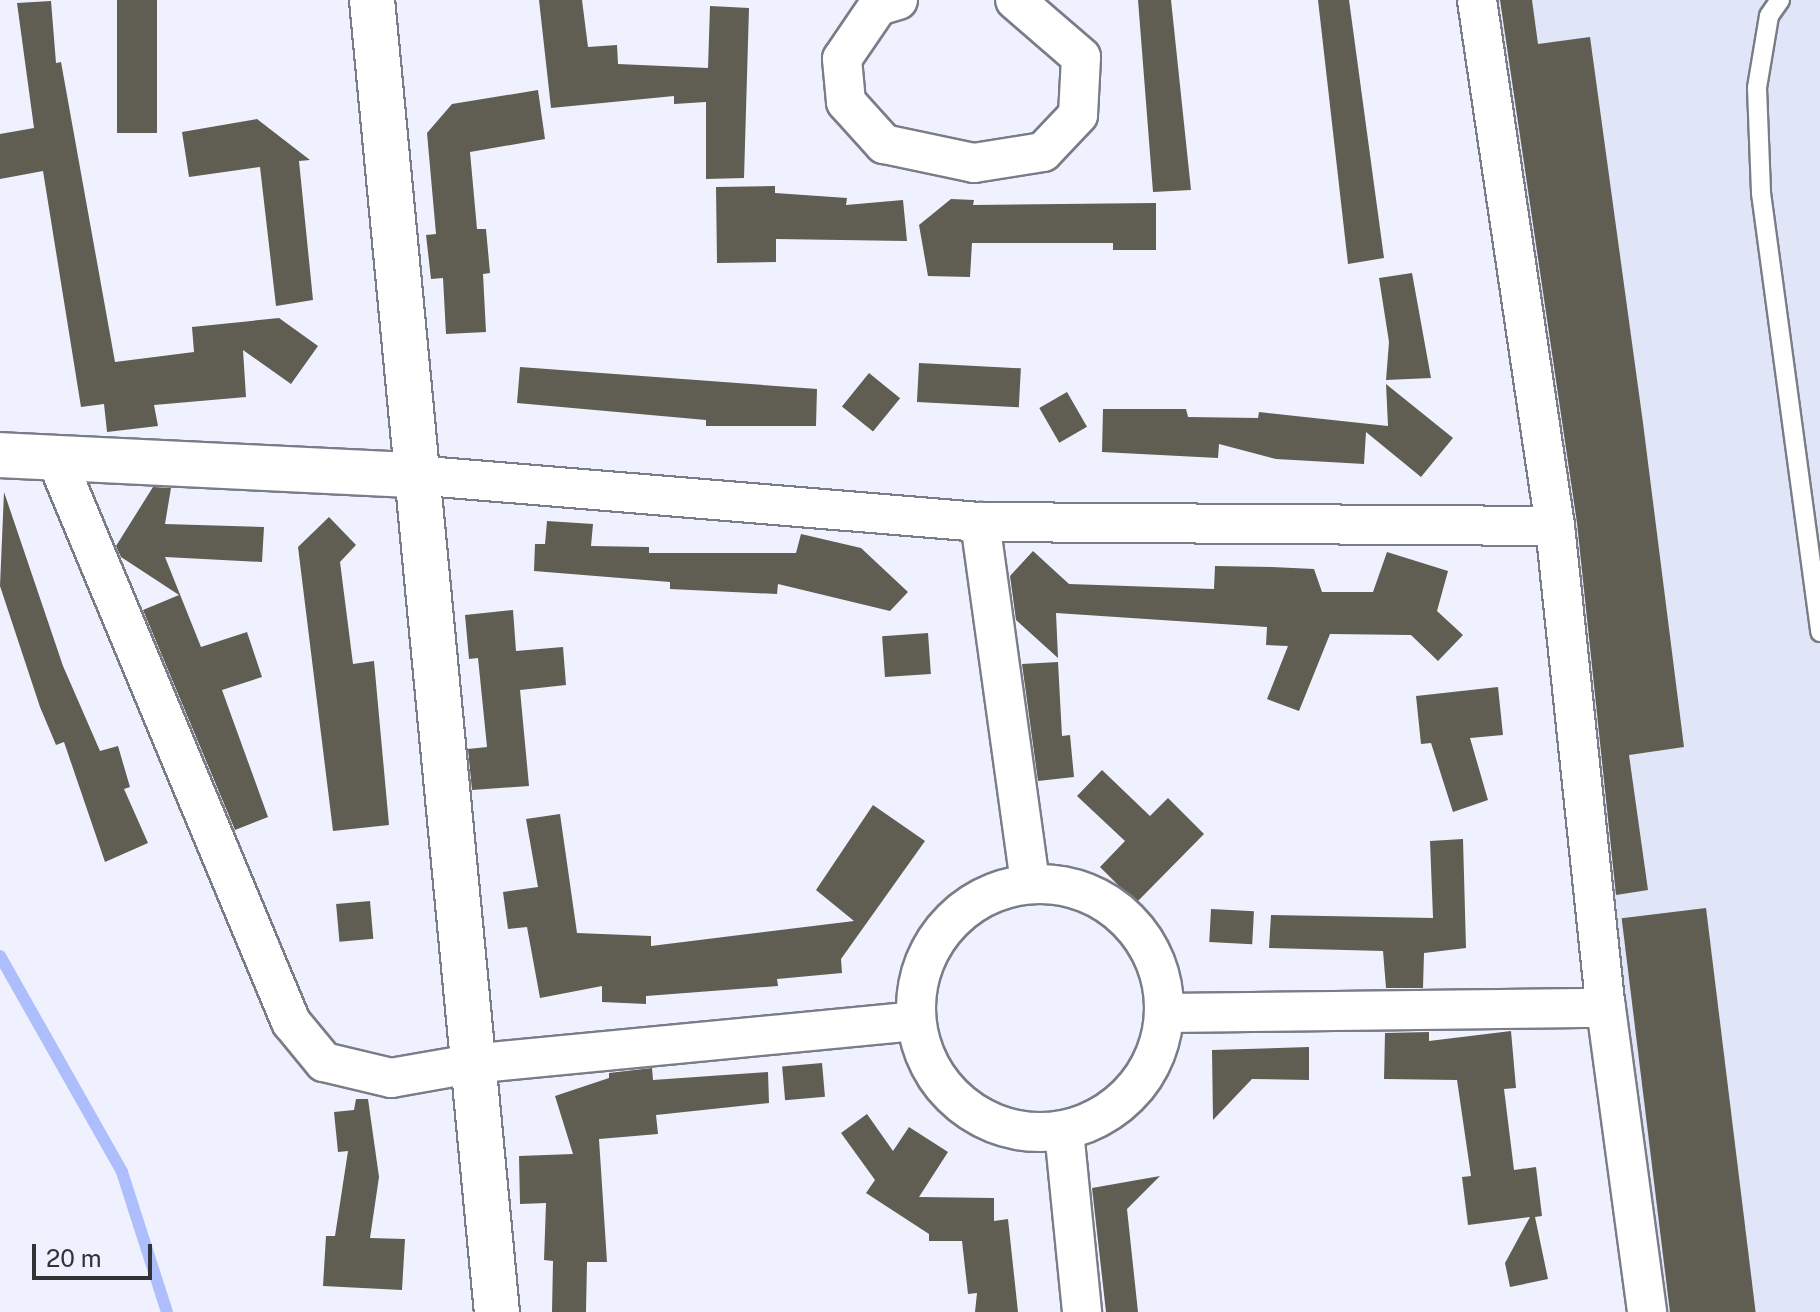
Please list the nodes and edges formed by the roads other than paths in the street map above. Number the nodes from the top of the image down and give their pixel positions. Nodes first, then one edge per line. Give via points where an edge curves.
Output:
1 (372, 0) edge
2 (898, 0) edge
3 (1015, 0) edge
4 (1477, 0) edge
5 (1780, 0) edge
6 (0, 455) edge
7 (57, 461) junction
8 (414, 475) junction
9 (980, 522) junction
10 (1555, 526) junction
11 (1820, 632) edge
12 (1030, 882) junction
13 (1606, 1008) junction
14 (1166, 1013) junction
15 (915, 1021) junction
16 (470, 1064) junction
17 (1064, 1131) junction
18 (497, 1312) edge
19 (1082, 1312) edge
20 (1647, 1312) edge

1 - 8 street
2 - 3 street via 878,6 842,59 846,102 884,144 974,163 1043,152 1078,115 1081,57
4 - 10 street
5 - 11 lane via 1769,16 1757,88 1761,193
6 - 7 street
7 - 8 street
7 - 16 street via 291,1022 324,1062 391,1078
8 - 9 street
8 - 16 street
9 - 10 street
9 - 12 street
10 - 13 street
12 - 14 street via 1069,885 1106,901 1136,927 1156,961
12 - 15 street via 991,892 941,934 917,981
13 - 14 street
13 - 20 street
14 - 17 street via 1148,1069 1126,1097 1098,1118
15 - 16 street
15 - 17 street via 926,1061 949,1095 983,1120 1023,1132
16 - 18 street
17 - 19 street

